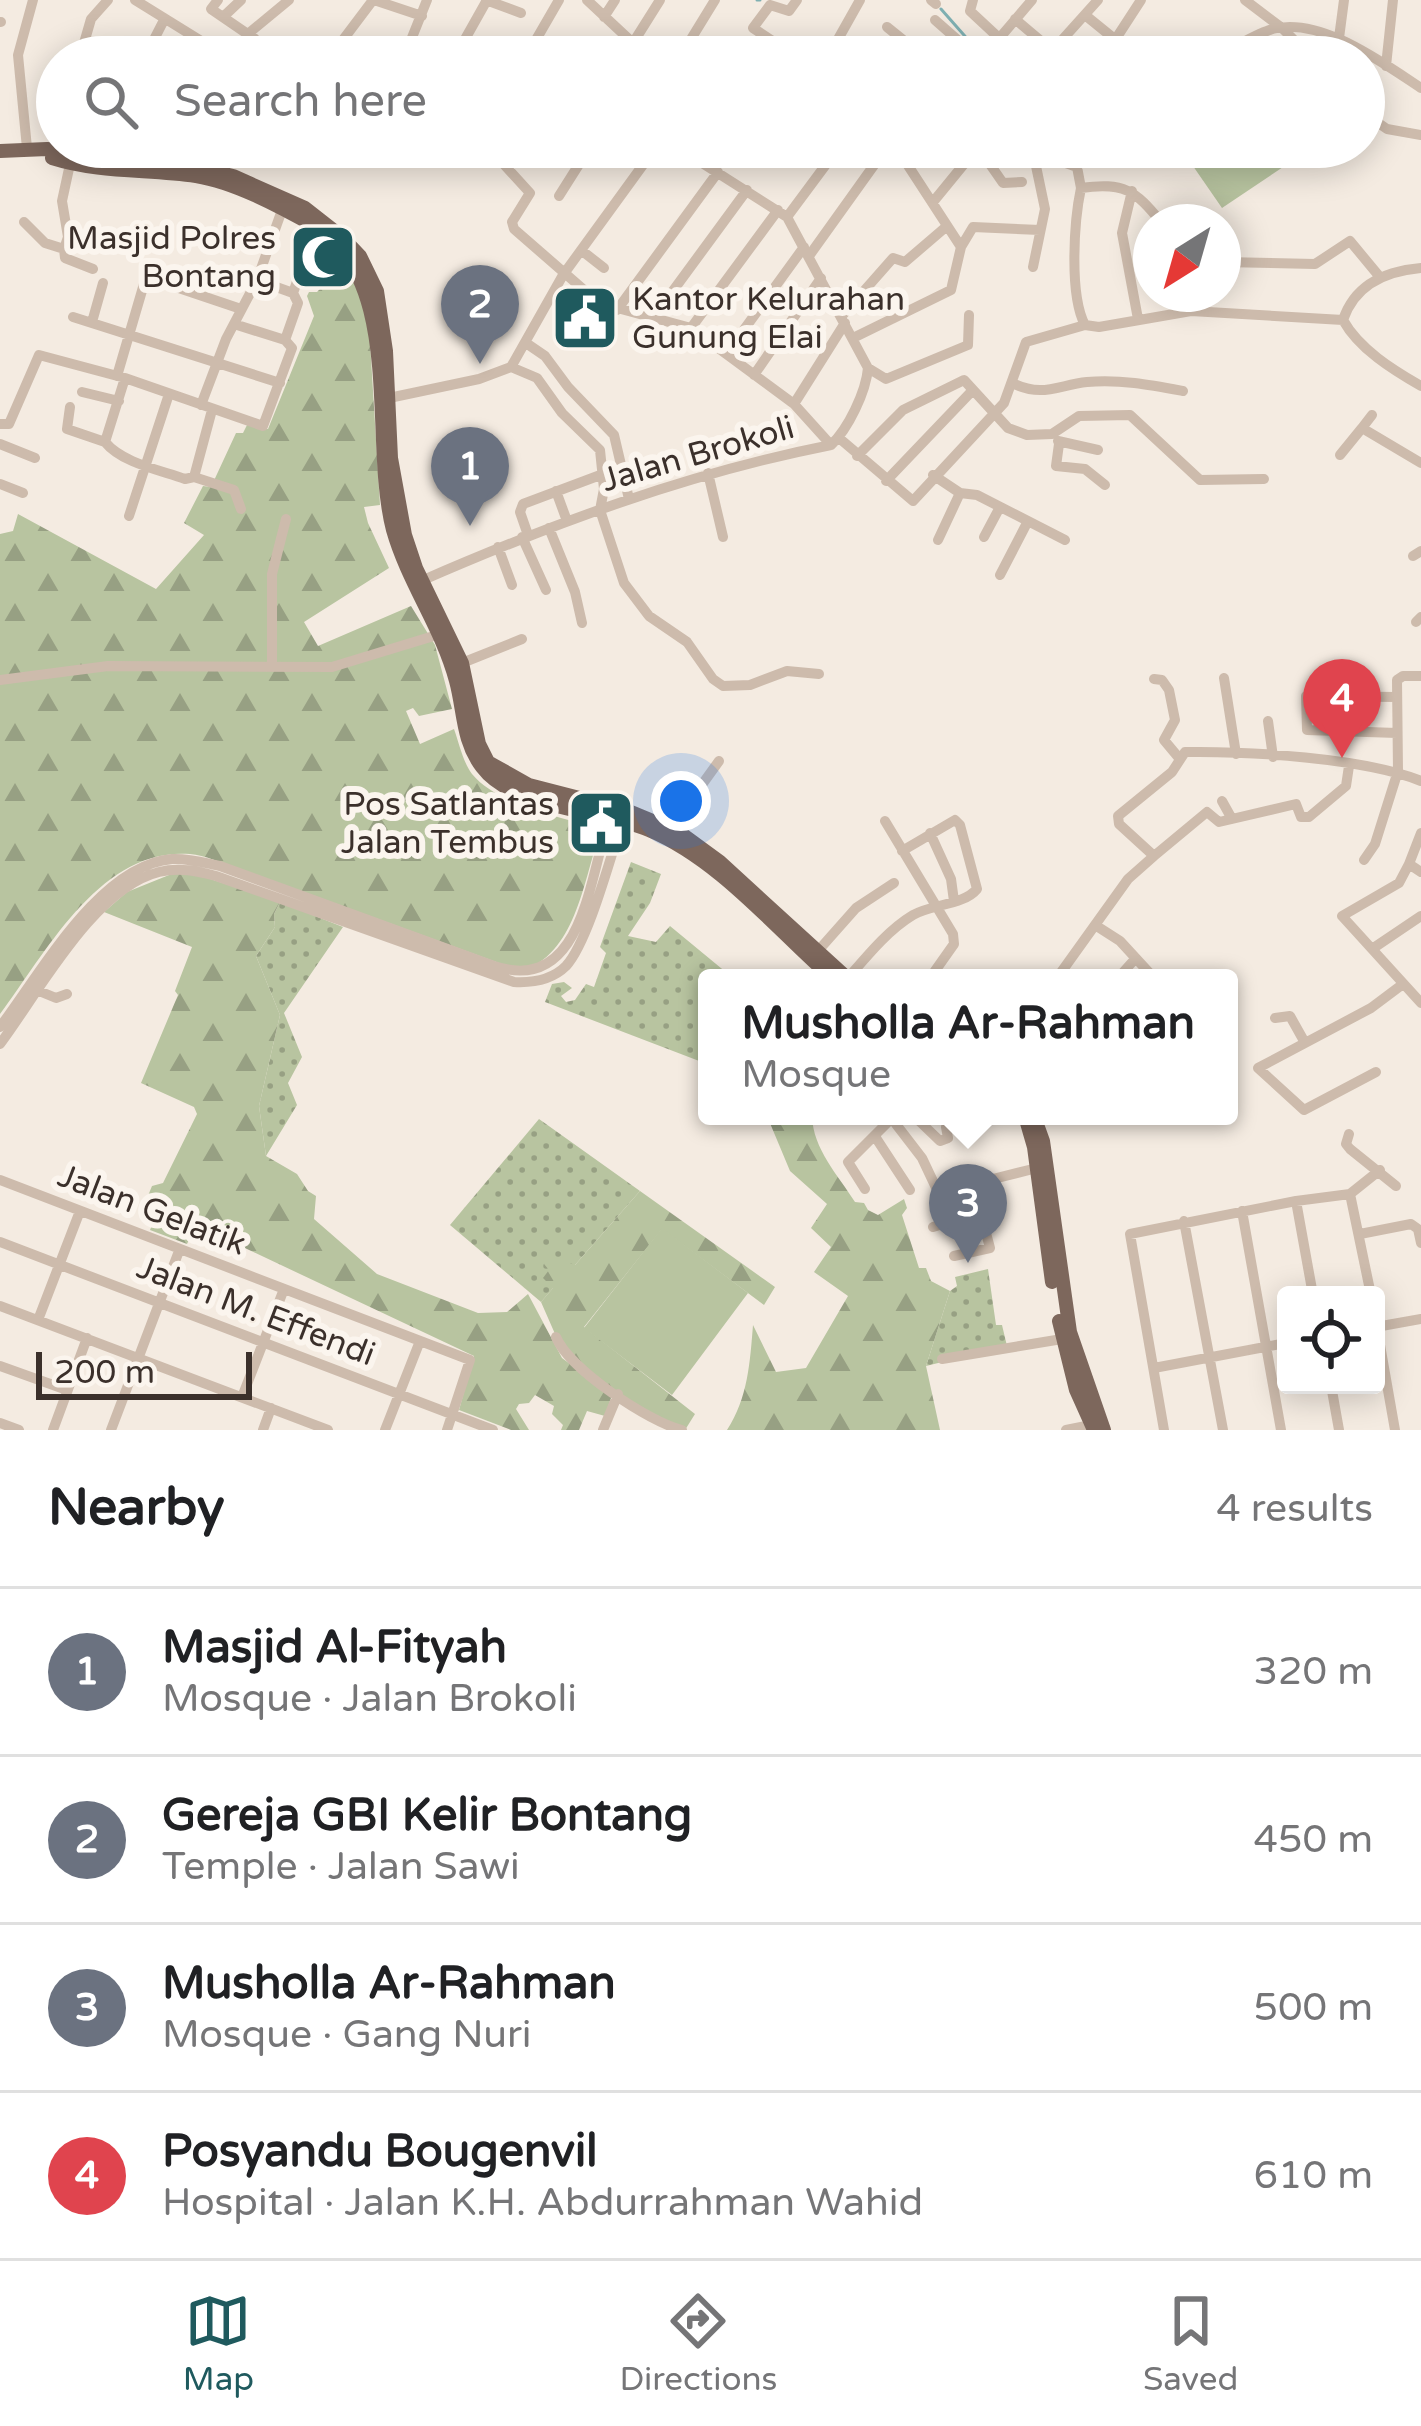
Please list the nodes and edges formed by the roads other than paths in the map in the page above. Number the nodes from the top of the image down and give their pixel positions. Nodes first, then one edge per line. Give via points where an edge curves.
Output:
1 (32, 0) edge
2 (108, 0) edge
3 (136, 0) edge
4 (218, 0) edge
5 (241, 0) edge
6 (289, 0) edge
7 (374, 0) edge
8 (427, 0) edge
9 (487, 0) edge
10 (559, 0) edge
11 (587, 0) edge
12 (615, 0) edge
13 (660, 0) edge
14 (715, 0) edge
15 (797, 0) edge
16 (860, 0) edge
17 (973, 0) edge
18 (1032, 0) edge
19 (1098, 0) edge
20 (1141, 0) edge
21 (1244, 0) edge
22 (1344, 0) edge
23 (1393, 0) edge
24 (521, 13) dead end
25 (1085, 15) junction
26 (422, 16) junction
27 (604, 16) junction
28 (223, 17) junction
29 (1016, 19) junction
30 (164, 20) junction
31 (935, 20) dead end
32 (887, 27) dead end
33 (1282, 28) junction
34 (249, 34) joint
35 (86, 36) edge
36 (156, 36) edge
37 (191, 36) edge
38 (348, 36) edge
39 (413, 36) edge
40 (467, 36) edge
41 (538, 36) edge
42 (625, 36) edge
43 (637, 36) edge
44 (693, 36) edge
45 (765, 36) edge
46 (840, 36) edge
47 (898, 36) edge
48 (953, 36) edge
49 (990, 36) edge
50 (1000, 36) edge
51 (1035, 36) edge
52 (1069, 36) edge
53 (1111, 36) edge
54 (1120, 36) edge
55 (1257, 36) edge
56 (1290, 36) edge
57 (1328, 36) edge
58 (1339, 36) edge
59 (1386, 66) joint
60 (1421, 88) edge
61 (1385, 128) edge
62 (1421, 135) edge
63 (26, 148) junction
64 (36, 149) edge
65 (0, 151) edge
66 (36, 156) edge
67 (0, 160) edge
68 (69, 168) edge
69 (152, 168) edge
70 (508, 168) edge
71 (577, 168) edge
72 (641, 168) edge
73 (711, 168) edge
74 (821, 168) edge
75 (874, 168) edge
76 (907, 168) edge
77 (960, 168) edge
78 (993, 168) edge
79 (1050, 168) edge
80 (1072, 168) edge
81 (1037, 170) joint
82 (718, 172) junction
83 (1022, 182) dead end
84 (1082, 188) junction
85 (748, 190) junction
86 (1132, 191) junction
87 (560, 196) dead end
88 (933, 202) junction
89 (1144, 204) edge
90 (284, 205) junction
91 (782, 214) junction
92 (24, 222) dead end
93 (947, 226) junction
94 (316, 227) junction
95 (1040, 230) junction
96 (961, 247) junction
97 (64, 249) junction
98 (581, 250) junction
99 (807, 251) junction
100 (1241, 262) edge
101 (1033, 266) dead end
102 (93, 268) dead end
103 (604, 268) dead end
104 (1421, 268) edge
105 (563, 275) junction
106 (1379, 276) junction
107 (821, 278) junction
108 (257, 280) junction
109 (104, 283) dead end
110 (293, 293) junction
111 (241, 309) junction
112 (617, 310) junction
113 (1178, 312) edge
114 (1221, 312) edge
115 (969, 315) dead end
116 (73, 317) dead end
117 (653, 317) junction
118 (1138, 319) junction
119 (843, 320) junction
120 (1343, 320) junction
121 (92, 322) junction
122 (234, 324) junction
123 (1085, 325) junction
124 (691, 328) junction
125 (130, 334) junction
126 (854, 338) junction
127 (285, 340) junction
128 (524, 347) junction
129 (381, 352) junction
130 (727, 353) junction
131 (215, 363) junction
132 (512, 365) junction
133 (868, 368) junction
134 (754, 375) junction
135 (121, 377) junction
136 (383, 377) junction
137 (280, 383) junction
138 (1012, 383) junction
139 (1421, 386) edge
140 (972, 391) junction
141 (1184, 391) dead end
142 (82, 392) dead end
143 (169, 394) junction
144 (388, 398) junction
145 (119, 401) junction
146 (794, 404) junction
147 (1000, 406) junction
148 (70, 407) dead end
149 (207, 408) junction
150 (1372, 415) dead end
151 (0, 424) edge
152 (1362, 428) junction
153 (1056, 439) junction
154 (835, 441) junction
155 (105, 442) junction
156 (0, 444) edge
157 (1098, 450) dead end
158 (1340, 455) dead end
159 (857, 456) junction
160 (35, 458) dead end
161 (145, 464) junction
162 (1421, 464) edge
163 (708, 472) junction
164 (603, 474) junction
165 (933, 475) junction
166 (194, 477) junction
167 (1264, 479) dead end
168 (886, 481) junction
169 (0, 484) edge
170 (1105, 485) dead end
171 (556, 491) junction
172 (960, 493) junction
173 (23, 494) dead end
174 (626, 500) junction
175 (605, 507) junction
176 (1000, 507) junction
177 (241, 509) dead end
178 (129, 516) dead end
179 (286, 519) dead end
180 (566, 521) junction
181 (1028, 521) junction
182 (549, 527) junction
183 (525, 536) junction
184 (723, 537) dead end
185 (984, 537) dead end
186 (938, 540) dead end
187 (1065, 540) dead end
188 (498, 548) junction
189 (1000, 575) dead end
190 (422, 581) junction
191 (512, 585) dead end
192 (546, 590) dead end
193 (582, 623) dead end
194 (437, 635) junction
195 (523, 639) dead end
196 (462, 663) junction
197 (272, 667) junction
198 (819, 674) dead end
199 (1421, 676) edge
200 (1224, 678) dead end
201 (1154, 679) dead end
202 (0, 680) edge
203 (1396, 697) junction
204 (1268, 721) dead end
205 (1309, 730) junction
206 (1396, 734) junction
207 (1236, 754) junction
208 (1273, 757) junction
209 (1179, 758) junction
210 (1312, 759) junction
211 (719, 761) dead end
212 (1349, 766) junction
213 (1398, 771) junction
214 (1421, 780) edge
215 (1222, 801) dead end
216 (617, 815) junction
217 (1232, 819) junction
218 (885, 821) dead end
219 (679, 832) junction
220 (930, 833) junction
221 (1421, 835) edge
222 (902, 851) junction
223 (1149, 859) junction
224 (1364, 860) dead end
225 (942, 861) junction
226 (1409, 864) junction
227 (1421, 872) edge
228 (917, 876) junction
229 (894, 883) dead end
230 (953, 901) junction
231 (933, 905) junction
232 (315, 906) junction
233 (1421, 916) edge
234 (1095, 926) junction
235 (789, 933) junction
236 (1372, 949) junction
237 (817, 952) junction
238 (1135, 959) junction
239 (823, 969) edge
240 (837, 969) edge
241 (856, 969) edge
242 (936, 969) edge
243 (1064, 969) edge
244 (1126, 969) edge
245 (1145, 969) edge
246 (1403, 985) junction
247 (39, 991) junction
248 (67, 994) dead end
249 (1421, 1003) edge
250 (1275, 1018) dead end
251 (0, 1028) edge
252 (1304, 1041) junction
253 (0, 1044) edge
254 (1376, 1072) dead end
255 (887, 1125) edge
256 (899, 1125) edge
257 (923, 1125) edge
258 (1037, 1125) edge
259 (1039, 1125) edge
260 (946, 1127) dead end
261 (1349, 1134) dead end
262 (876, 1138) junction
263 (1037, 1168) junction
264 (1380, 1170) junction
265 (0, 1180) edge
266 (973, 1184) junction
267 (1396, 1186) dead end
268 (865, 1189) dead end
269 (910, 1190) dead end
270 (1351, 1194) junction
271 (945, 1198) junction
272 (1295, 1201) junction
273 (80, 1211) junction
274 (1242, 1211) junction
275 (1184, 1222) junction
276 (933, 1227) dead end
277 (1360, 1234) junction
278 (0, 1242) edge
279 (1421, 1244) edge
280 (178, 1251) junction
281 (954, 1256) dead end
282 (59, 1265) junction
283 (1311, 1286) edge
284 (1369, 1286) edge
285 (284, 1288) junction
286 (160, 1304) junction
287 (0, 1306) edge
288 (1421, 1319) edge
289 (38, 1320) junction
290 (1385, 1324) edge
291 (556, 1337) dead end
292 (86, 1338) junction
293 (1062, 1339) junction
294 (420, 1341) junction
295 (264, 1344) junction
296 (1277, 1345) edge
297 (1266, 1347) junction
298 (138, 1358) junction
299 (1209, 1358) junction
300 (942, 1359) dead end
301 (0, 1366) edge
302 (1154, 1368) junction
303 (1385, 1372) edge
304 (1079, 1381) junction
305 (67, 1390) junction
306 (399, 1394) junction
307 (618, 1394) junction
308 (1332, 1394) edge
309 (242, 1397) junction
310 (271, 1408) junction
311 (453, 1416) junction
312 (0, 1423) edge
313 (1096, 1428) edge
314 (19, 1430) edge
315 (53, 1430) edge
316 (111, 1430) edge
317 (263, 1430) edge
318 (326, 1430) edge
319 (385, 1430) edge
320 (447, 1430) edge
321 (493, 1430) edge
322 (603, 1430) edge
323 (682, 1430) edge
324 (1066, 1430) edge
325 (1164, 1430) edge
326 (1222, 1430) edge
327 (1281, 1430) edge
328 (1339, 1430) edge
329 (1396, 1430) edge

1 - 63 street via 18,55
2 - 35 street
3 - 30 street
4 - 28 street via 210,8
5 - 28 street
6 - 34 street
7 - 26 street
7 - 38 street
8 - 26 street
9 - 24 street
9 - 40 street
10 - 41 street
11 - 27 street
12 - 27 street
13 - 43 street
14 - 44 street
15 - 45 street via 789,11 770,4 753,28
16 - 46 street
17 - 49 street via 970,11
18 - 29 street
19 - 25 street
20 - 54 street
21 - 33 street
22 - 58 street
23 - 59 street
25 - 52 street
25 - 53 street
26 - 39 street
27 - 42 street
28 - 34 street
29 - 50 street
29 - 51 street
30 - 36 street
30 - 37 street
31 - 48 street
32 - 47 street
33 - 55 street
33 - 56 street
33 - 57 street
59 - 60 street
61 - 62 street
63 - 64 main road
63 - 65 main road
66 - 67 main road
68 - 97 street
69 - 90 main road
70 - 105 street via 530,193 512,225
71 - 87 street
72 - 98 street
73 - 82 street
74 - 91 street
75 - 99 street
76 - 88 street
77 - 88 street
78 - 83 street via 1004,183
79 - 81 street
80 - 84 street
81 - 95 street via 1045,209
82 - 85 street
82 - 112 street
84 - 86 street
84 - 123 street via 1076,291
85 - 91 street
85 - 117 street
86 - 89 street
86 - 118 street via 1122,233
88 - 93 street
90 - 94 main road
90 - 108 street
90 - 129 main road via 326,223 360,256 376,291
91 - 99 street
91 - 124 street
92 - 97 street
93 - 96 street
93 - 119 street via 904,262 893,258
94 - 110 street
94 - 129 main road via 363,283
95 - 96 street via 973,227
95 - 101 street
96 - 126 street via 951,290
97 - 102 street via 65,259
98 - 103 street
98 - 105 street
99 - 107 street
99 - 130 street
100 - 106 street via 1315,264 1350,242
104 - 106 street
105 - 112 street
105 - 128 street
106 - 120 street
107 - 119 street
107 - 134 street
108 - 110 street
108 - 111 street
109 - 121 street
110 - 127 street via 298,303
111 - 122 street
111 - 125 street via 146,277
112 - 117 street
113 - 118 street
114 - 120 street
115 - 133 street via 968,346 886,380
116 - 121 street
117 - 124 street
118 - 123 street
119 - 126 street
119 - 146 street
120 - 139 street
121 - 125 street
122 - 127 street
122 - 131 street
123 - 138 street via 1026,342
124 - 130 street
125 - 131 street
125 - 135 street
126 - 133 street
127 - 137 street via 292,348
128 - 132 street
128 - 174 street via 545,356 614,435
129 - 136 main road
130 - 134 street
131 - 137 street
131 - 149 street
132 - 144 street
132 - 164 street via 538,378 597,446
133 - 154 street, Jalan Brokoli
134 - 146 street
135 - 143 street
135 - 145 street
135 - 151 street via 39,355 9,424
136 - 144 main road
136 - 194 main road via 386,500
137 - 149 street via 263,426
138 - 141 street via 1058,391 1131,382
138 - 147 street
140 - 147 street
140 - 159 street via 964,380 908,408
140 - 168 street
142 - 145 street
143 - 149 street
143 - 161 street
144 - 190 main road via 398,503
145 - 155 street
146 - 154 street
147 - 153 street via 1019,434
147 - 165 street
148 - 155 street via 67,429
149 - 166 street
150 - 152 street
152 - 158 street
152 - 162 street
153 - 157 street
153 - 167 street via 1076,417 1125,414 1199,480
153 - 170 street via 1056,466 1085,470
154 - 159 street
154 - 163 street, Jalan Brokoli
155 - 161 street
156 - 160 street
159 - 168 street
161 - 166 street
161 - 178 street
163 - 174 street, Jalan Brokoli
163 - 184 street
164 - 171 street
164 - 175 street
165 - 168 street via 913,501
165 - 172 street
166 - 177 street via 234,490
169 - 173 street
171 - 180 street
171 - 183 street via 521,506
172 - 176 street
172 - 186 street
174 - 175 street, Jalan Brokoli
175 - 180 street, Jalan Brokoli
175 - 198 street via 626,587 649,616 691,645 716,682 733,688 782,671
176 - 181 street
176 - 185 street
179 - 197 street via 272,574
180 - 182 street, Jalan Brokoli
181 - 187 street
181 - 189 street
182 - 183 street, Jalan Brokoli
182 - 193 street
183 - 188 street, Jalan Brokoli
183 - 192 street
188 - 190 street, Jalan Brokoli
188 - 191 street
190 - 196 main road
194 - 197 street via 332,667
194 - 216 main road via 471,750 488,774 528,796
195 - 196 street
196 - 216 main road via 488,762
197 - 202 street via 108,666
199 - 203 street via 1399,678
200 - 207 street
201 - 209 street via 1169,690 1174,720 1164,740
203 - 205 street via 1306,696
203 - 206 street
204 - 208 street
205 - 206 street
205 - 210 street
206 - 213 street
207 - 208 street
207 - 209 street
208 - 210 street
209 - 223 street via 1117,819
210 - 212 street
211 - 219 street
212 - 213 street
212 - 217 street via 1346,786 1309,818 1293,804
213 - 214 street
213 - 224 street
215 - 217 street
216 - 219 main road
216 - 232 street via 579,946 544,980 514,982
216 - 235 main road via 685,848
217 - 223 street via 1216,822 1204,813
218 - 222 street
219 - 235 main road
220 - 222 street
220 - 225 street
220 - 230 street via 948,820 960,825 977,889
221 - 226 street
222 - 228 street
223 - 234 street
225 - 228 street
225 - 230 street
226 - 227 street
226 - 236 street via 1399,883 1342,916
228 - 231 street
229 - 237 street via 856,908
230 - 231 street
231 - 241 street
231 - 242 street via 954,939
232 - 247 street via 216,876 158,872 119,892
232 - 251 street via 220,866 151,864 95,898
233 - 236 street
234 - 238 street
234 - 243 street
235 - 237 main road
235 - 239 main road
236 - 246 street
237 - 240 main road
238 - 244 street
238 - 245 street
246 - 249 street
246 - 252 street
247 - 248 street
247 - 253 street
250 - 252 street via 1288,1014
252 - 254 street via 1258,1068 1300,1108
255 - 262 street
256 - 271 street
257 - 260 street via 940,1141 949,1138
258 - 263 main road
259 - 304 main road
261 - 264 street via 1350,1149
262 - 268 street via 848,1162
262 - 269 street
263 - 266 street
263 - 293 main road
264 - 267 street
264 - 270 street
265 - 273 street, Jalan Gelatik
266 - 271 street
266 - 281 street via 990,1248
270 - 272 street
270 - 277 street
271 - 276 street via 958,1220
272 - 274 street
272 - 283 street
273 - 280 street, Jalan Gelatik
273 - 282 street
274 - 275 street
274 - 297 street
275 - 299 street
275 - 302 street via 1129,1237
277 - 279 street via 1412,1224
277 - 284 street
278 - 282 street, Jalan M. Effendi
280 - 285 street, Jalan Gelatik
280 - 286 street
282 - 286 street, Jalan M. Effendi
282 - 289 street
285 - 294 street, Jalan Gelatik
285 - 295 street
286 - 295 street, Jalan M. Effendi
286 - 298 street
287 - 289 street
288 - 290 street
289 - 292 street
291 - 307 street via 567,1356
292 - 298 street
292 - 305 street
293 - 300 street
293 - 304 main road
294 - 306 street
294 - 311 street, Jalan Gelatik via 471,1361
295 - 306 street, Jalan M. Effendi
295 - 309 street
296 - 297 street
297 - 299 street
297 - 327 street
298 - 309 street
298 - 316 street
299 - 302 street
299 - 326 street
301 - 305 street
302 - 325 street
303 - 329 street
304 - 313 main road
305 - 315 street
306 - 311 street, Jalan M. Effendi
306 - 319 street
307 - 322 street
307 - 323 street
308 - 328 street
309 - 310 street
310 - 317 street
310 - 318 street
311 - 320 street
311 - 321 street, Jalan M. Effendi
312 - 314 street
313 - 324 street

